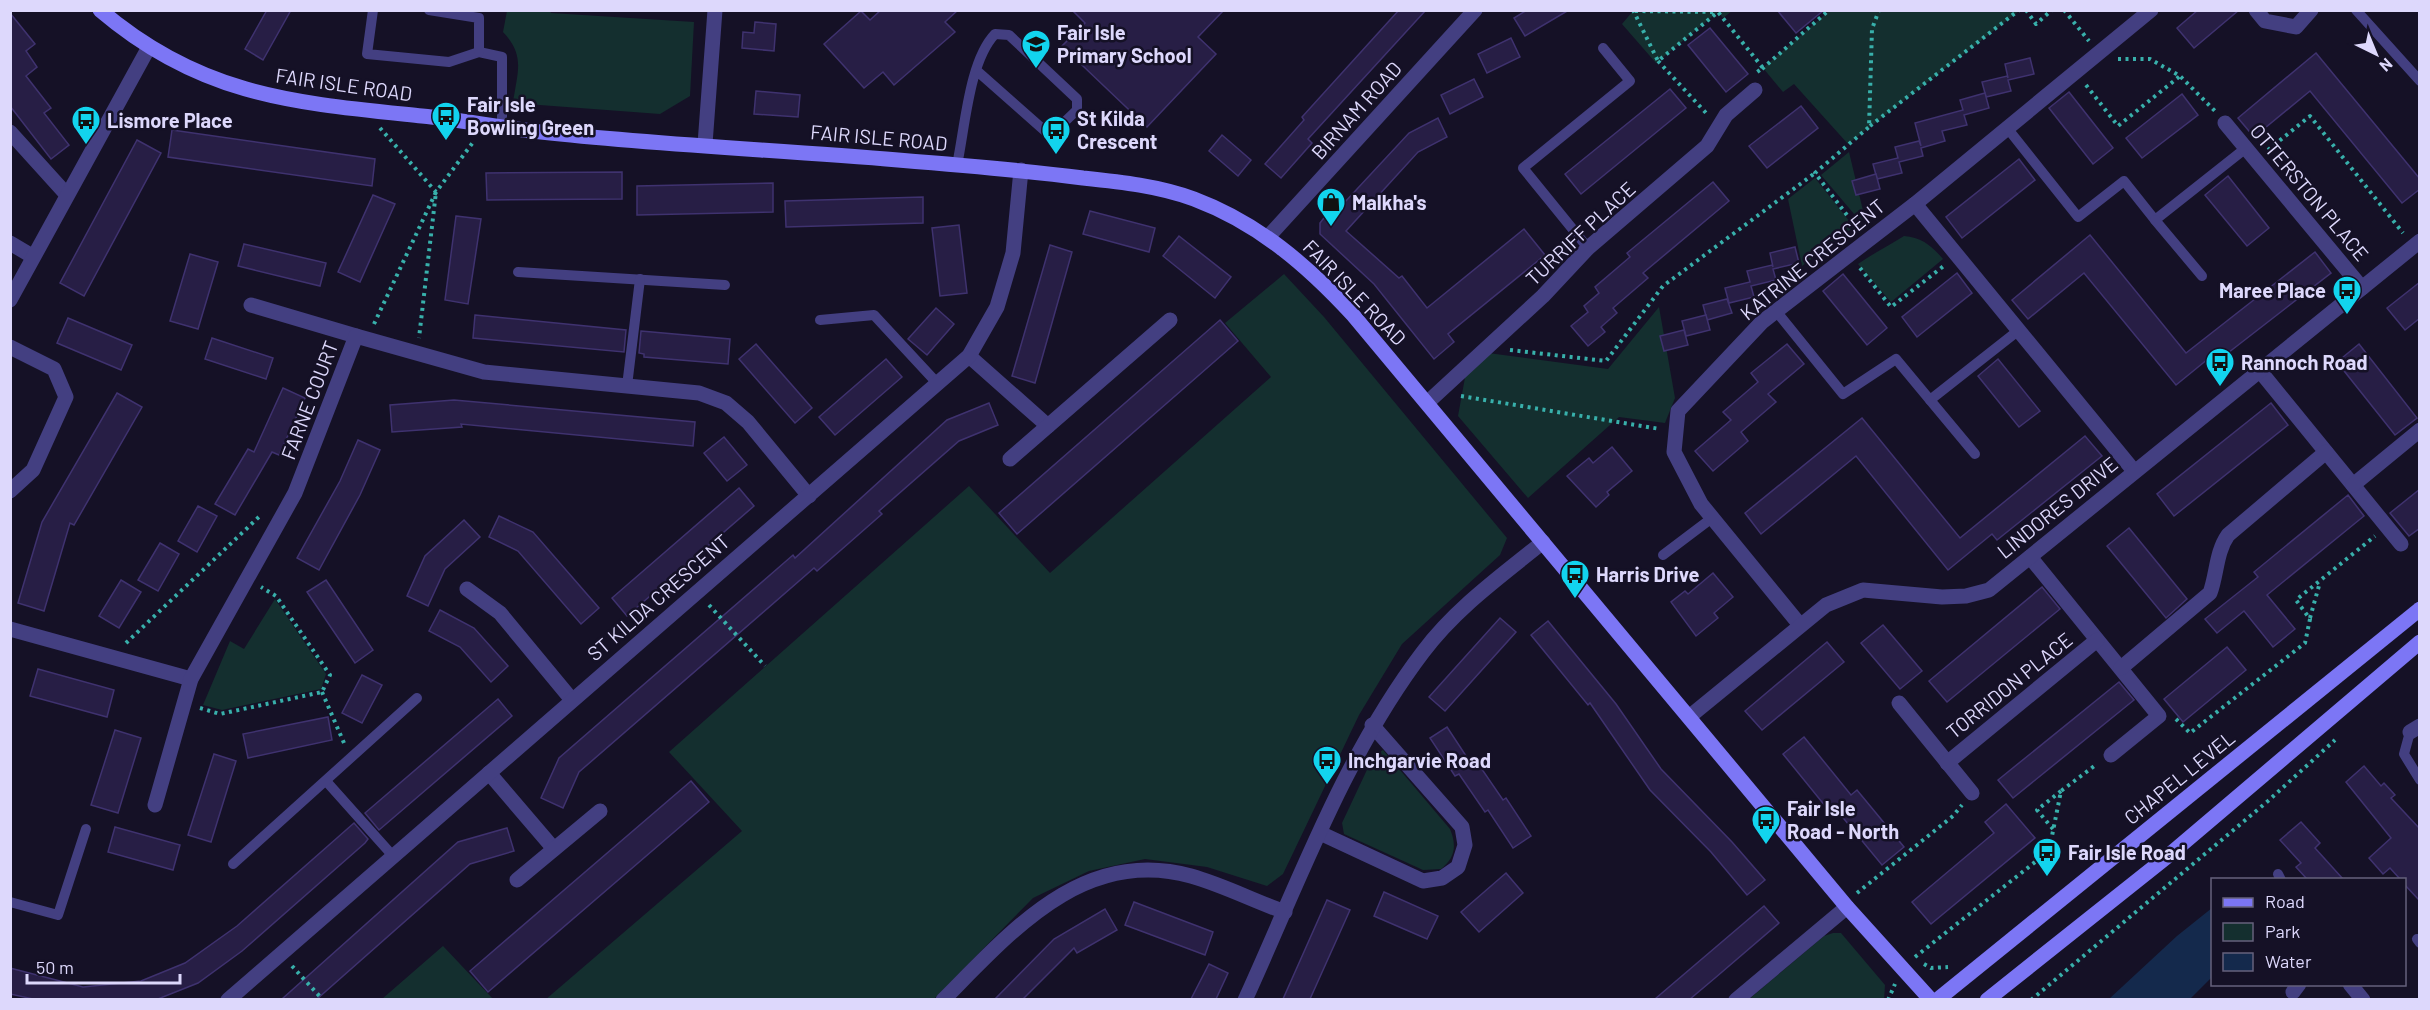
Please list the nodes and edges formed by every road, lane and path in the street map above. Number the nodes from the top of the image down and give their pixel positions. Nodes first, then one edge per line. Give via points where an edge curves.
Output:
1 (100, 10) edge
2 (373, 10) edge
3 (429, 10) edge
4 (716, 10) edge
5 (1475, 10) edge
6 (1829, 10) edge
7 (1879, 10) edge
8 (2019, 10) edge
9 (2026, 10) edge
10 (2052, 10) edge
11 (2064, 10) edge
12 (2151, 10) edge
13 (2256, 10) edge
14 (2311, 10) edge
15 (2356, 10) edge
16 (1634, 11) edge
17 (1718, 12) junction
18 (149, 47) junction
19 (1603, 48) dead end
20 (479, 52) junction
21 (2099, 55) junction
22 (1658, 61) junction
23 (1762, 68) junction
24 (976, 70) junction
25 (2077, 73) junction
26 (1754, 74) dead end
27 (2180, 76) junction
28 (2420, 81) edge
29 (1755, 90) joint
30 (1714, 108) dead end
31 (365, 111) junction
32 (2226, 123) joint
33 (485, 125) junction
34 (1869, 126) junction
35 (502, 128) junction
36 (2008, 129) junction
37 (10, 132) edge
38 (705, 144) junction
39 (2246, 148) junction
40 (2256, 160) junction
41 (957, 165) junction
42 (1021, 170) junction
43 (1815, 173) junction
44 (436, 192) junction
45 (67, 195) junction
46 (1916, 204) junction
47 (2155, 220) junction
48 (1268, 237) junction
49 (1867, 241) junction
50 (10, 243) edge
51 (2416, 243) edge
52 (1588, 248) junction
53 (1849, 255) junction
54 (1957, 255) junction
55 (32, 256) junction
56 (518, 272) dead end
57 (2202, 276) dead end
58 (640, 279) junction
59 (725, 285) dead end
60 (2362, 288) junction
61 (10, 300) edge
62 (251, 305) dead end
63 (1776, 311) junction
64 (820, 320) dead end
65 (1170, 320) dead end
66 (2019, 330) junction
67 (361, 338) junction
68 (10, 347) edge
69 (1485, 347) junction
70 (418, 354) junction
71 (969, 356) junction
72 (2260, 372) junction
73 (938, 383) junction
74 (627, 386) junction
75 (1434, 397) junction
76 (1930, 400) junction
77 (1048, 426) junction
78 (2420, 430) edge
79 (1676, 432) junction
80 (2326, 452) junction
81 (1975, 454) dead end
82 (1010, 459) dead end
83 (2134, 471) junction
84 (2353, 485) junction
85 (10, 491) edge
86 (809, 496) junction
87 (267, 509) dead end
88 (1712, 518) junction
89 (2387, 526) junction
90 (1544, 542) junction
91 (2401, 544) dead end
92 (1663, 555) dead end
93 (2030, 557) junction
94 (247, 579) junction
95 (2320, 580) junction
96 (467, 589) dead end
97 (696, 591) junction
98 (2420, 609) edge
99 (2310, 619) junction
100 (1800, 625) junction
101 (10, 629) edge
102 (2097, 639) junction
103 (2420, 642) edge
104 (111, 657) junction
105 (765, 666) dead end
106 (2121, 668) junction
107 (191, 679) junction
108 (322, 692) junction
109 (417, 699) dead end
110 (572, 700) junction
111 (1899, 703) dead end
112 (184, 704) junction
113 (2159, 716) junction
114 (1689, 717) junction
115 (1372, 724) junction
116 (2415, 729) edge
117 (2338, 737) dead end
118 (2111, 755) joint
119 (351, 758) junction
120 (1947, 763) junction
121 (489, 773) junction
122 (2420, 780) edge
123 (326, 781) junction
124 (2061, 791) junction
125 (1972, 793) joint
126 (155, 805) dead end
127 (600, 811) dead end
128 (86, 829) dead end
129 (2054, 830) junction
130 (1320, 833) junction
131 (554, 849) junction
132 (393, 856) junction
133 (233, 864) dead end
134 (517, 880) dead end
135 (10, 902) edge
136 (1846, 905) junction
137 (1285, 912) junction
138 (281, 955) junction
139 (1921, 962) dead end
140 (2352, 986) edge
141 (228, 999) edge
142 (323, 999) edge
143 (943, 999) edge
144 (1245, 999) edge
145 (1736, 999) edge
146 (1931, 999) edge
147 (1937, 999) edge
148 (1987, 999) edge
149 (2031, 999) edge
150 (2363, 999) edge

1 - 18 street, FAIR ISLE ROAD
2 - 20 lane via 367,54 450,62
3 - 20 lane via 479,18
4 - 38 street
5 - 48 street, BIRNAM ROAD
6 - 23 path
7 - 34 path via 1872,29
8 - 34 path
9 - 10 path via 2036,24
11 - 21 path
12 - 21 street, KATRINE CRESCENT
13 - 14 street via 2265,21 2296,27
15 - 28 lane
16 - 17 path
16 - 22 path
17 - 22 path
17 - 23 path
18 - 31 street, FAIR ISLE ROAD via 216,80 298,103
18 - 45 street
19 - 52 lane via 1630,81 1523,168
20 - 35 lane via 502,57
21 - 25 street, KATRINE CRESCENT
21 - 27 path via 2150,59
22 - 30 path via 1706,115
23 - 26 path
23 - 29 path
24 - 24 lane via 985,44 995,34 1009,35 1077,99 1077,110 1054,131 1046,131
24 - 41 lane
25 - 27 path via 2118,126
25 - 36 street, KATRINE CRESCENT
27 - 32 path
29 - 52 street, TURRIFF PLACE via 1726,115 1707,146
31 - 33 street, FAIR ISLE ROAD
31 - 44 path
32 - 39 street, OTTERSTON PLACE
33 - 35 street, FAIR ISLE ROAD
33 - 44 path
34 - 43 path
35 - 38 street, FAIR ISLE ROAD
36 - 46 street, KATRINE CRESCENT
36 - 47 lane via 2078,217 2124,181
37 - 45 street
38 - 41 street, FAIR ISLE ROAD
39 - 40 street, OTTERSTON PLACE
39 - 47 lane
40 - 51 path via 2310,116
40 - 60 street, OTTERSTON PLACE
41 - 42 street, FAIR ISLE ROAD
42 - 48 street, FAIR ISLE ROAD via 1142,185 1191,198 1231,214
42 - 71 street, ST KILDA CRESCENT via 1013,253 997,307
43 - 49 path
43 - 69 path via 1663,286 1606,361
44 - 67 path
44 - 70 path
45 - 55 street
46 - 49 street, KATRINE CRESCENT
46 - 54 street
47 - 57 lane
48 - 75 street, FAIR ISLE ROAD via 1319,278
49 - 53 street, KATRINE CRESCENT
50 - 55 street
51 - 60 street, LINDORES DRIVE
52 - 69 street, TURRIFF PLACE via 1543,296
53 - 54 path via 1891,307
53 - 63 street, KATRINE CRESCENT
54 - 66 street
55 - 61 street
56 - 58 lane
58 - 59 lane
58 - 74 lane
60 - 72 street, LINDORES DRIVE
62 - 67 street
63 - 76 lane via 1843,394 1896,359
63 - 79 street, KATRINE CRESCENT via 1678,411
64 - 73 lane via 874,315
65 - 77 street
66 - 76 lane
66 - 83 street
67 - 70 street, FARNE COURT
67 - 94 street, FARNE COURT via 295,493
68 - 85 street via 54,369 66,397 33,470
69 - 75 street, TURRIFF PLACE
70 - 74 street, FARNE COURT via 484,372
71 - 73 street, ST KILDA CRESCENT
71 - 77 street
72 - 80 street
72 - 83 street, LINDORES DRIVE
73 - 86 street, ST KILDA CRESCENT
74 - 86 street, FARNE COURT via 699,393 726,403 748,422
75 - 79 path
75 - 90 street, FAIR ISLE ROAD
76 - 81 lane
77 - 82 street
78 - 84 street
79 - 88 street, KATRINE CRESCENT via 1674,452
80 - 84 street
80 - 106 street via 2228,535 2220,546 2210,593
83 - 93 street, LINDORES DRIVE
84 - 89 street
86 - 97 street, ST KILDA CRESCENT
87 - 104 path
88 - 92 lane
88 - 100 street, KATRINE CRESCENT
89 - 91 street
89 - 95 path
90 - 114 street, FAIR ISLE ROAD
90 - 115 street via 1452,619
93 - 100 street, LINDORES DRIVE via 1989,590 1942,597 1863,590 1826,604
93 - 102 street, TORRIDON PLACE
94 - 107 street, FARNE COURT
94 - 108 path via 276,596 330,675
95 - 99 path
95 - 99 path via 2296,600
96 - 110 street via 500,613
97 - 105 path
97 - 110 street, ST KILDA CRESCENT
98 - 147 street, CHAPEL LEVEL
99 - 113 path via 2305,643 2190,733 2170,716
100 - 114 street, LINDORES DRIVE
101 - 104 street
102 - 106 street, TORRIDON PLACE
102 - 120 street, TORRIDON PLACE
103 - 148 street via 2169,856
104 - 107 street
106 - 113 street, TORRIDON PLACE
107 - 112 street, FARNE COURT
108 - 112 path via 220,714
108 - 119 path
109 - 119 lane
110 - 121 street, ST KILDA CRESCENT
111 - 120 street, TORRIDON PLACE
112 - 126 street, FARNE COURT
113 - 118 street
114 - 136 street, FAIR ISLE ROAD
115 - 130 street
115 - 130 street via 1462,827 1465,845 1458,867 1442,878 1423,881
116 - 122 lane via 2404,754
117 - 149 path via 2268,801
118 - 124 path
119 - 123 lane
120 - 125 street, TORRIDON PLACE
121 - 131 street
121 - 132 street, ST KILDA CRESCENT
123 - 132 lane
123 - 133 lane
124 - 129 path
124 - 129 path via 2037,810
125 - 136 path via 1953,816
127 - 131 street
128 - 135 lane via 58,915
129 - 139 path via 2049,851 1915,957
130 - 137 street
131 - 134 street
132 - 138 street, ST KILDA CRESCENT
136 - 145 street
136 - 146 street, FAIR ISLE ROAD
137 - 143 street via 1191,876 1142,871 1110,875 1083,883 1047,902
137 - 144 street
138 - 141 street, ST KILDA CRESCENT
138 - 142 path
140 - 150 street

